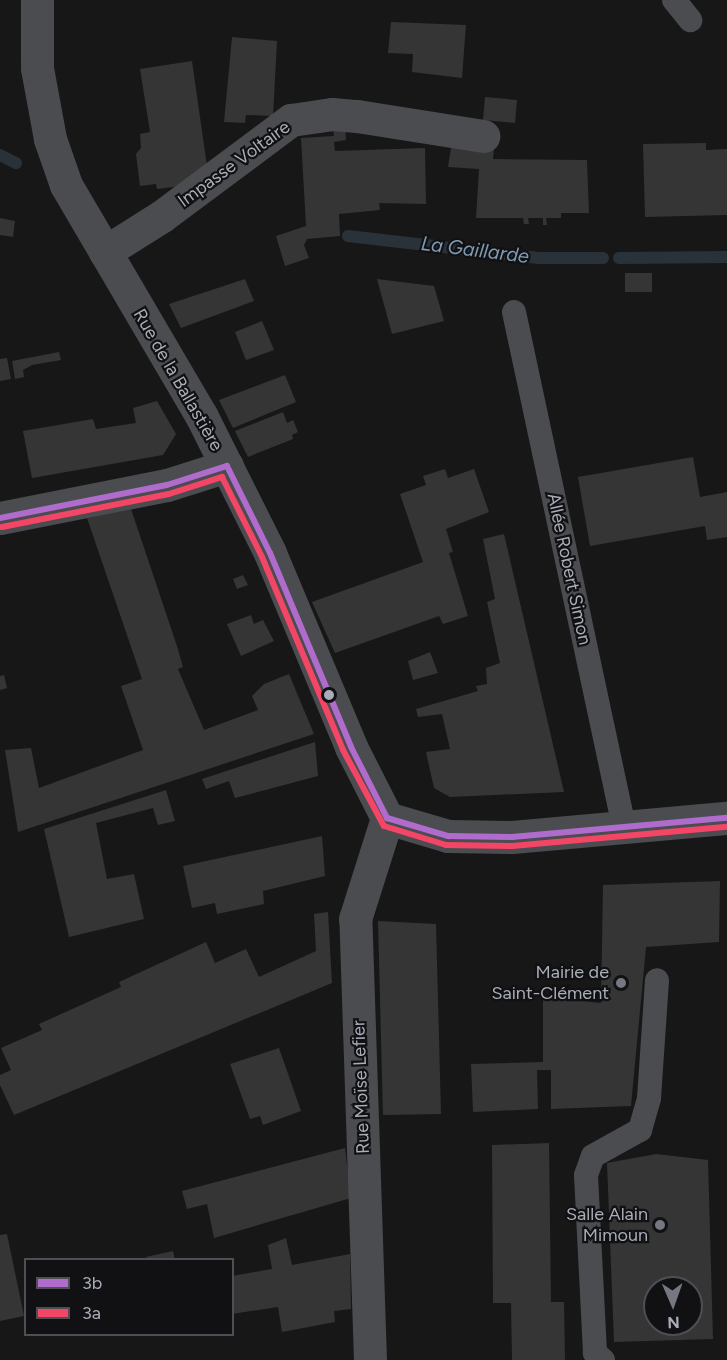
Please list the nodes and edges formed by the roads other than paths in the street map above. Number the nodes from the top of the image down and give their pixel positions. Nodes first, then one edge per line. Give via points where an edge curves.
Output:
1 (38, 0) edge
2 (674, 0) edge
3 (690, 20) dead end
4 (483, 136) dead end
5 (105, 252) junction
6 (514, 312) dead end
7 (226, 466) junction
8 (0, 518) edge
9 (387, 818) junction
10 (727, 818) edge
11 (624, 827) junction
12 (657, 980) dead end
13 (370, 1360) edge
14 (603, 1360) edge

1 - 5 street, Rue de la Ballastière via 38,68 50,139 66,185
2 - 3 lane
4 - 5 street, Impasse Voltaire via 349,115 291,120 162,216
5 - 7 street, Rue de la Ballastière
6 - 11 lane, Allée Robert Simon
7 - 8 street via 166,485
7 - 9 street, Rue de la Ballastière via 270,553 351,747
9 - 11 street via 448,836 512,837
9 - 13 street, Rue Moïse Lefier via 356,919
10 - 11 street
12 - 14 lane via 649,1098 640,1130 593,1156 586,1175 595,1353

